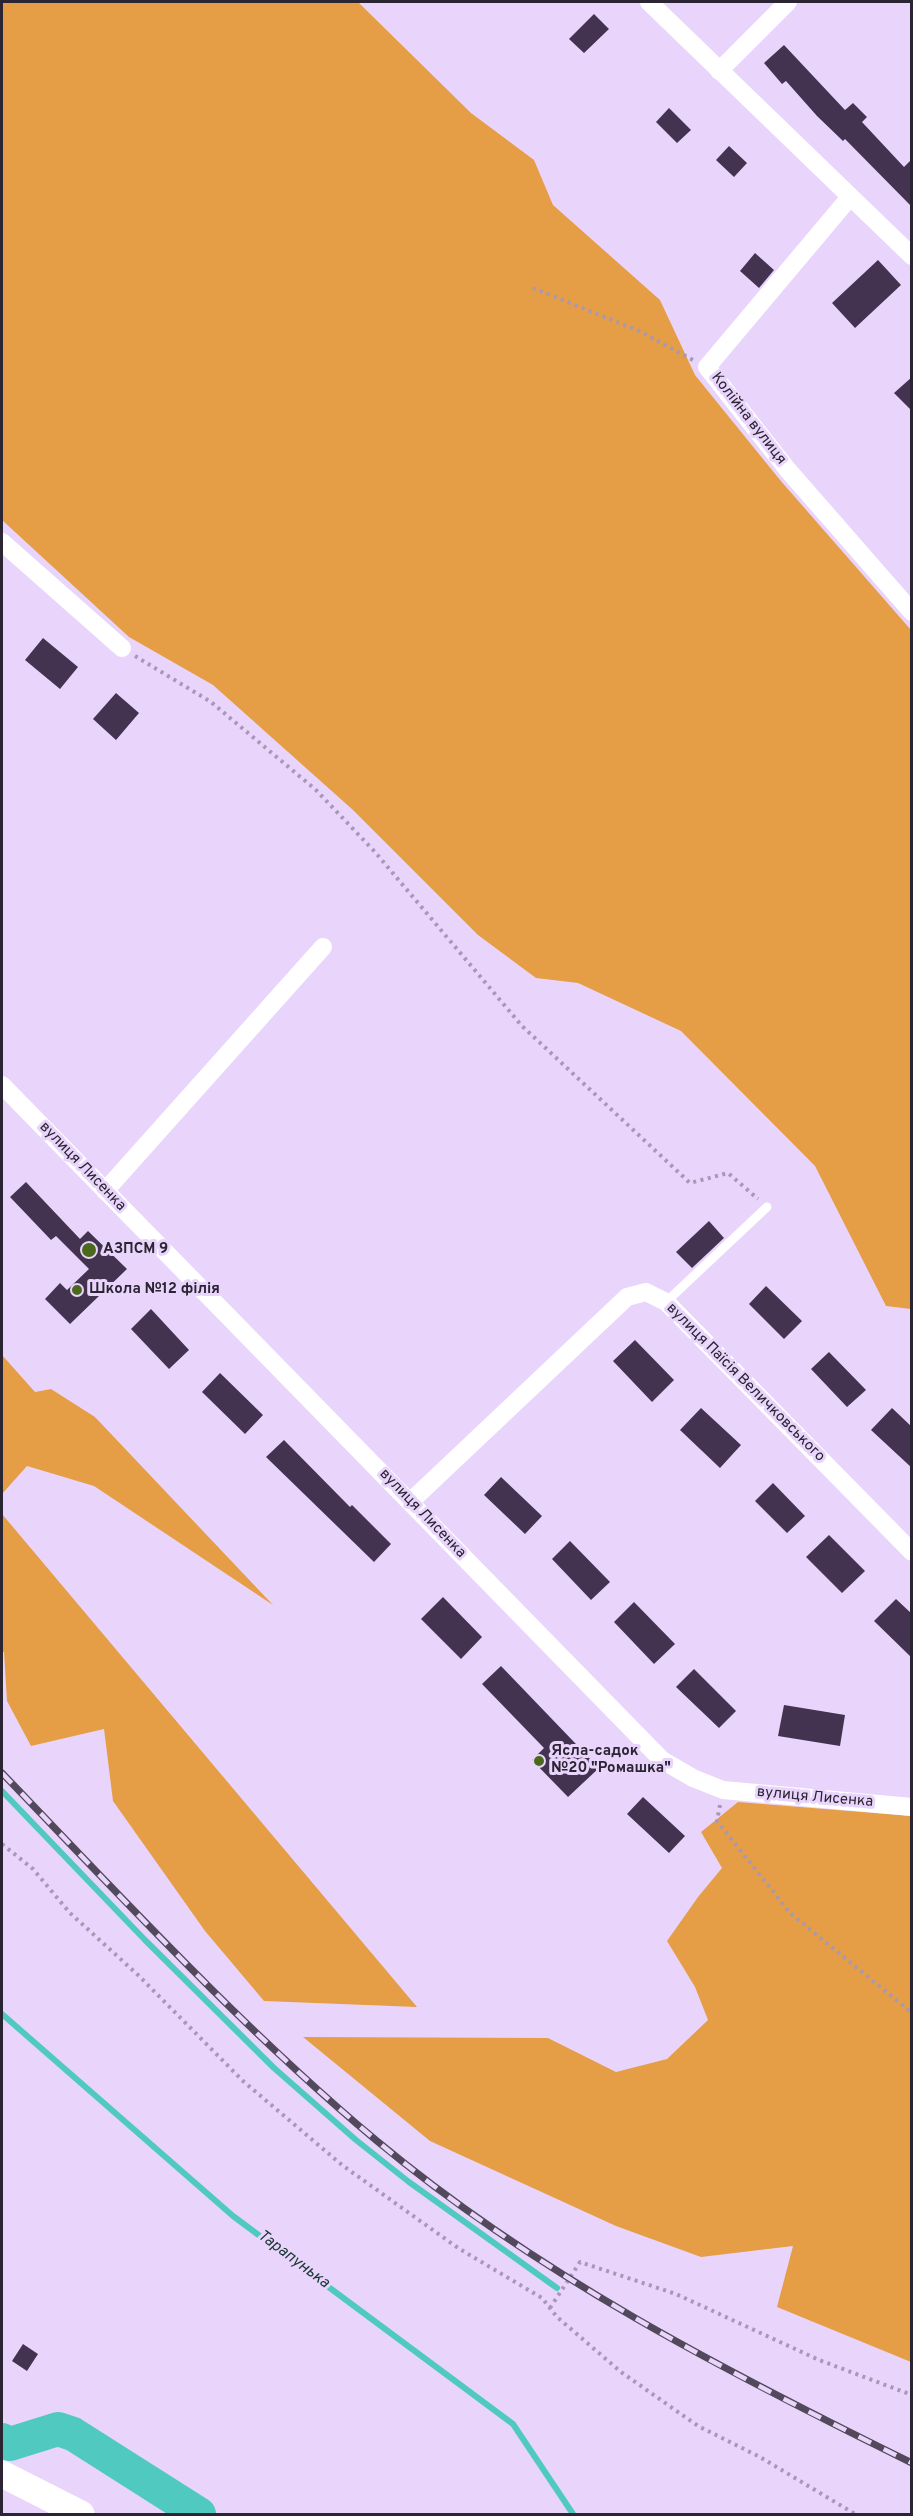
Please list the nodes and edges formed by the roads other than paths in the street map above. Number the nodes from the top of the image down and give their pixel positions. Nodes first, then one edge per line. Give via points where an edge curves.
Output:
1 (649, 2) edge
2 (788, 2) edge
3 (719, 71) junction
4 (850, 197) junction
5 (912, 256) edge
6 (2, 542) edge
7 (912, 612) edge
8 (122, 648) road end
9 (323, 947) dead end
10 (2, 1085) edge
11 (105, 1191) junction
12 (767, 1207) road end
13 (666, 1302) junction
14 (410, 1502) junction
15 (912, 1552) edge
16 (912, 1807) edge
17 (2, 2474) edge
18 (81, 2514) edge

1 - 3 street
2 - 3 street
3 - 4 street
4 - 5 street
4 - 7 street, Колійна вулиця via 707,367 787,469
6 - 8 street
9 - 11 street
10 - 11 street, вулиця Лисенка
11 - 14 street, вулиця Лисенка
12 - 13 lane
13 - 14 street, вулиця Паїсія Величковського via 646,1292 627,1297
13 - 15 street, вулиця Паїсія Величковського
14 - 16 street, вулиця Лисенка via 662,1760 723,1790
17 - 18 street

